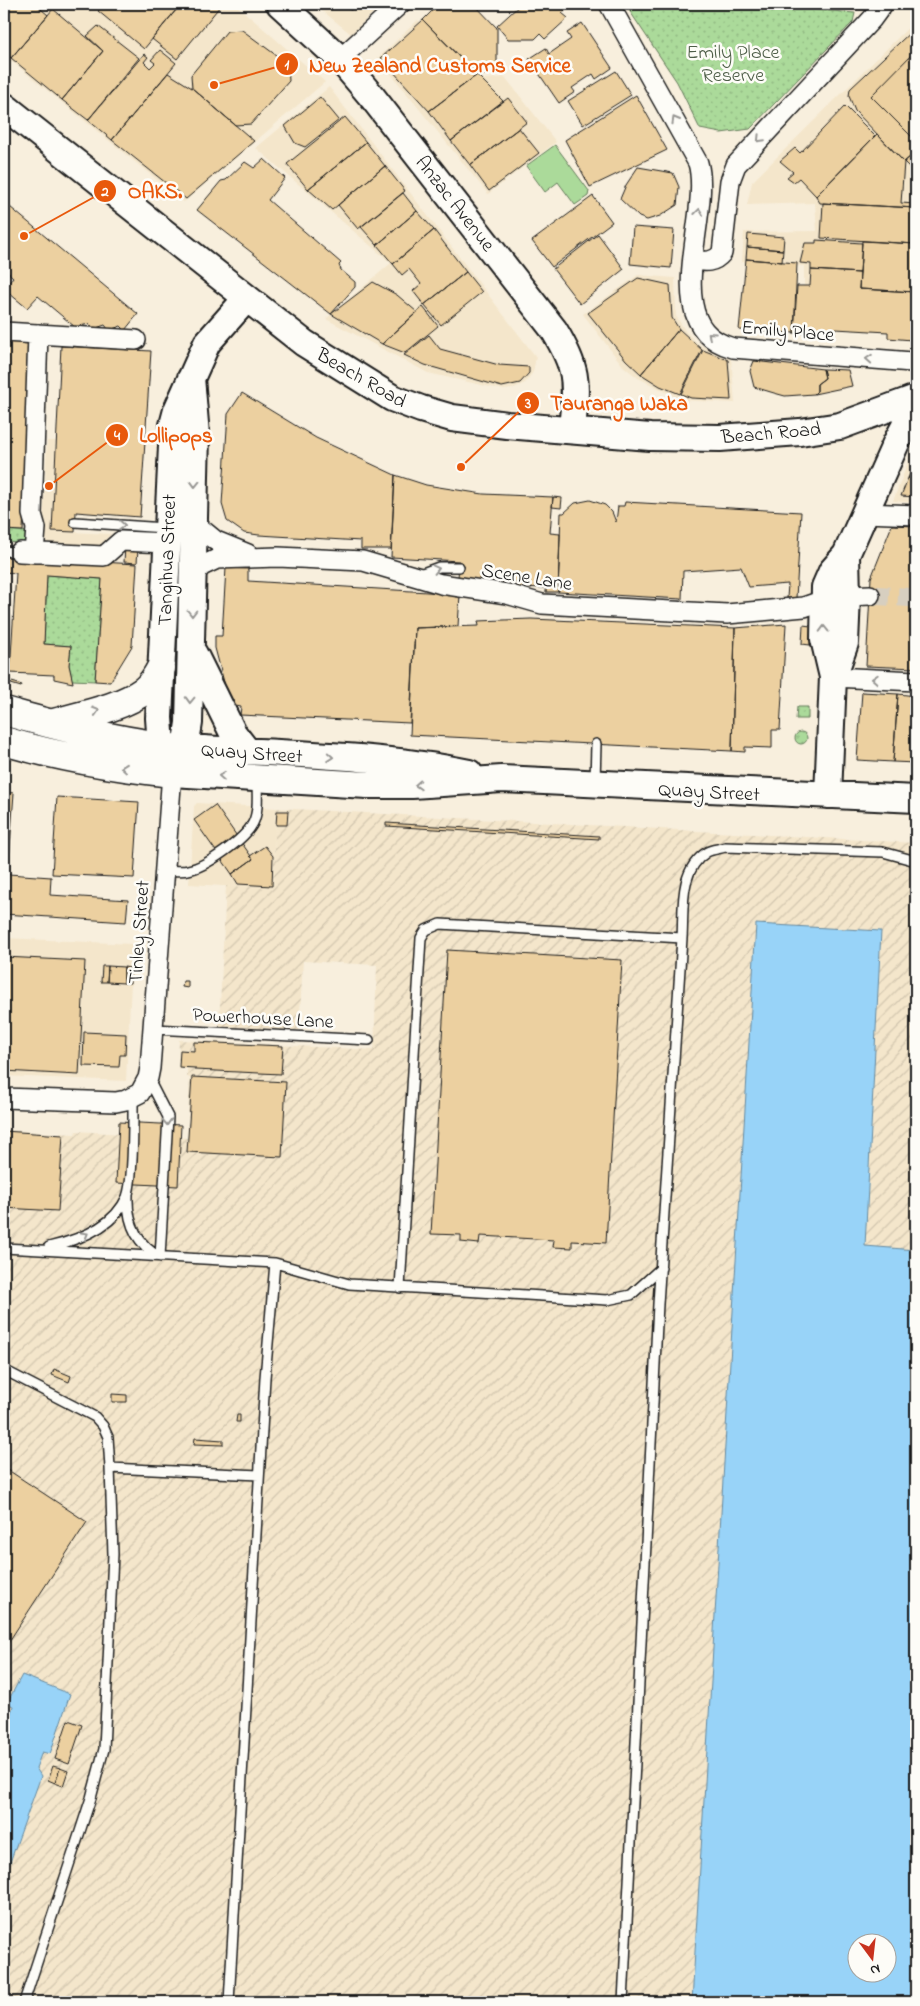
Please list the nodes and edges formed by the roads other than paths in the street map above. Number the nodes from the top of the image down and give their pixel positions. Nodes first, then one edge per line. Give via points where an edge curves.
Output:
1 (280, 4) edge
2 (400, 4) edge
3 (609, 4) edge
4 (883, 4) edge
5 (340, 59) junction
6 (4, 106) edge
7 (694, 260) junction
8 (246, 299) junction
9 (4, 332) edge
10 (38, 334) junction
11 (136, 340) dead end
12 (916, 365) edge
13 (191, 377) junction
14 (916, 398) edge
15 (916, 405) edge
16 (572, 430) junction
17 (865, 513) junction
18 (916, 515) edge
19 (76, 522) dead end
20 (194, 523) junction
21 (168, 536) junction
22 (19, 552) edge
23 (256, 557) junction
24 (459, 567) dead end
25 (193, 576) junction
26 (414, 576) junction
27 (847, 597) junction
28 (192, 651) junction
29 (161, 668) junction
30 (833, 677) junction
31 (916, 681) edge
32 (4, 711) edge
33 (50, 724) junction
34 (6, 744) edge
35 (596, 744) dead end
36 (173, 747) junction
37 (247, 751) junction
38 (172, 773) junction
39 (257, 778) junction
40 (502, 779) junction
41 (595, 784) junction
42 (828, 795) junction
43 (916, 799) edge
44 (916, 861) edge
45 (165, 870) junction
46 (682, 938) junction
47 (154, 1029) junction
48 (370, 1040) dead end
49 (140, 1089) junction
50 (4, 1098) edge
51 (128, 1195) junction
52 (4, 1248) edge
53 (39, 1250) junction
54 (160, 1257) junction
55 (275, 1263) junction
56 (661, 1268) junction
57 (400, 1288) junction
58 (4, 1370) edge
59 (110, 1468) junction
60 (259, 1475) junction
61 (24, 2002) edge
62 (229, 2002) edge
63 (623, 2002) edge

1 - 5 main road, Anzac Avenue
2 - 5 street
7 -> 3 street, Emily Place via 702,183 698,163
4 -> 7 street via 733,169 722,253 713,260
5 - 16 main road, Anzac Avenue via 554,330 574,370
6 - 8 main road, Beach Road
12 -> 7 street, Emily Place via 912,362 728,347 700,325 693,310 690,290
8 - 13 main road, Tangihua Street via 207,343
8 - 16 main road, Beach Road via 304,343 392,398 452,418
9 - 10 street
10 - 11 street
10 - 22 street via 32,514 36,528
13 -> 20 main road, Tangihua Street via 196,435
13 - 21 main road, Tangihua Street via 173,425
14 - 16 main road, Beach Road via 858,421 800,432 682,438
15 - 17 main road
17 - 18 street
17 - 27 main road via 846,555
19 -> 21 lane
20 - 23 street, Scene Lane via 216,541
20 - 25 main road, Tangihua Street
21 - 22 street via 121,541 104,556
21 - 29 main road, Tangihua Street
23 - 25 street, Scene Lane via 217,559 202,566
23 - 26 street, Scene Lane via 363,561
26 -> 24 lane via 439,567
25 -> 28 main road, Tangihua Street
26 - 27 street, Scene Lane via 462,589 507,594 534,603 727,614 804,607
27 - 30 main road via 845,643
28 -> 36 main road, Tangihua Street via 189,722
28 - 37 main road via 233,733
33 -> 29 main road via 102,709 137,694 150,685
29 - 36 main road, Tangihua Street via 159,719
31 -> 30 street
30 - 42 main road
32 - 33 main road, Quay Street
33 - 36 main road, Quay Street via 123,741
38 -> 34 main road, Quay Street via 115,767
35 - 41 lane
36 - 37 main road, Quay Street
36 - 38 main road
37 -> 40 main road, Quay Street via 432,765
39 -> 38 main road, Quay Street
38 - 45 street, Tinley Street
40 -> 39 main road, Quay Street via 368,785
39 - 45 lane via 256,813 247,831 197,868
40 - 41 main road, Quay Street
41 - 42 main road, Quay Street
42 - 43 main road, Quay Street
44 - 46 lane via 883,852 725,847 707,852 692,866 685,884
45 - 47 street, Tinley Street
46 - 56 lane
46 - 57 lane via 440,924 426,930 421,938
47 - 48 lane, Powerhouse Lane
47 - 49 street, Tinley Street
49 - 50 street via 116,1102
49 - 51 lane
49 -> 54 lane via 168,1117
53 -> 51 lane via 75,1241 110,1221
51 - 54 lane via 127,1211 138,1239 148,1251
52 - 53 lane
53 - 54 lane
54 - 55 lane
55 - 57 lane via 349,1284
55 - 60 lane
56 - 57 lane via 631,1295 607,1300
56 - 63 lane
58 - 59 lane via 95,1417 108,1437
59 - 60 lane
59 - 61 lane via 113,1554 104,1749 92,1798
60 - 62 lane

